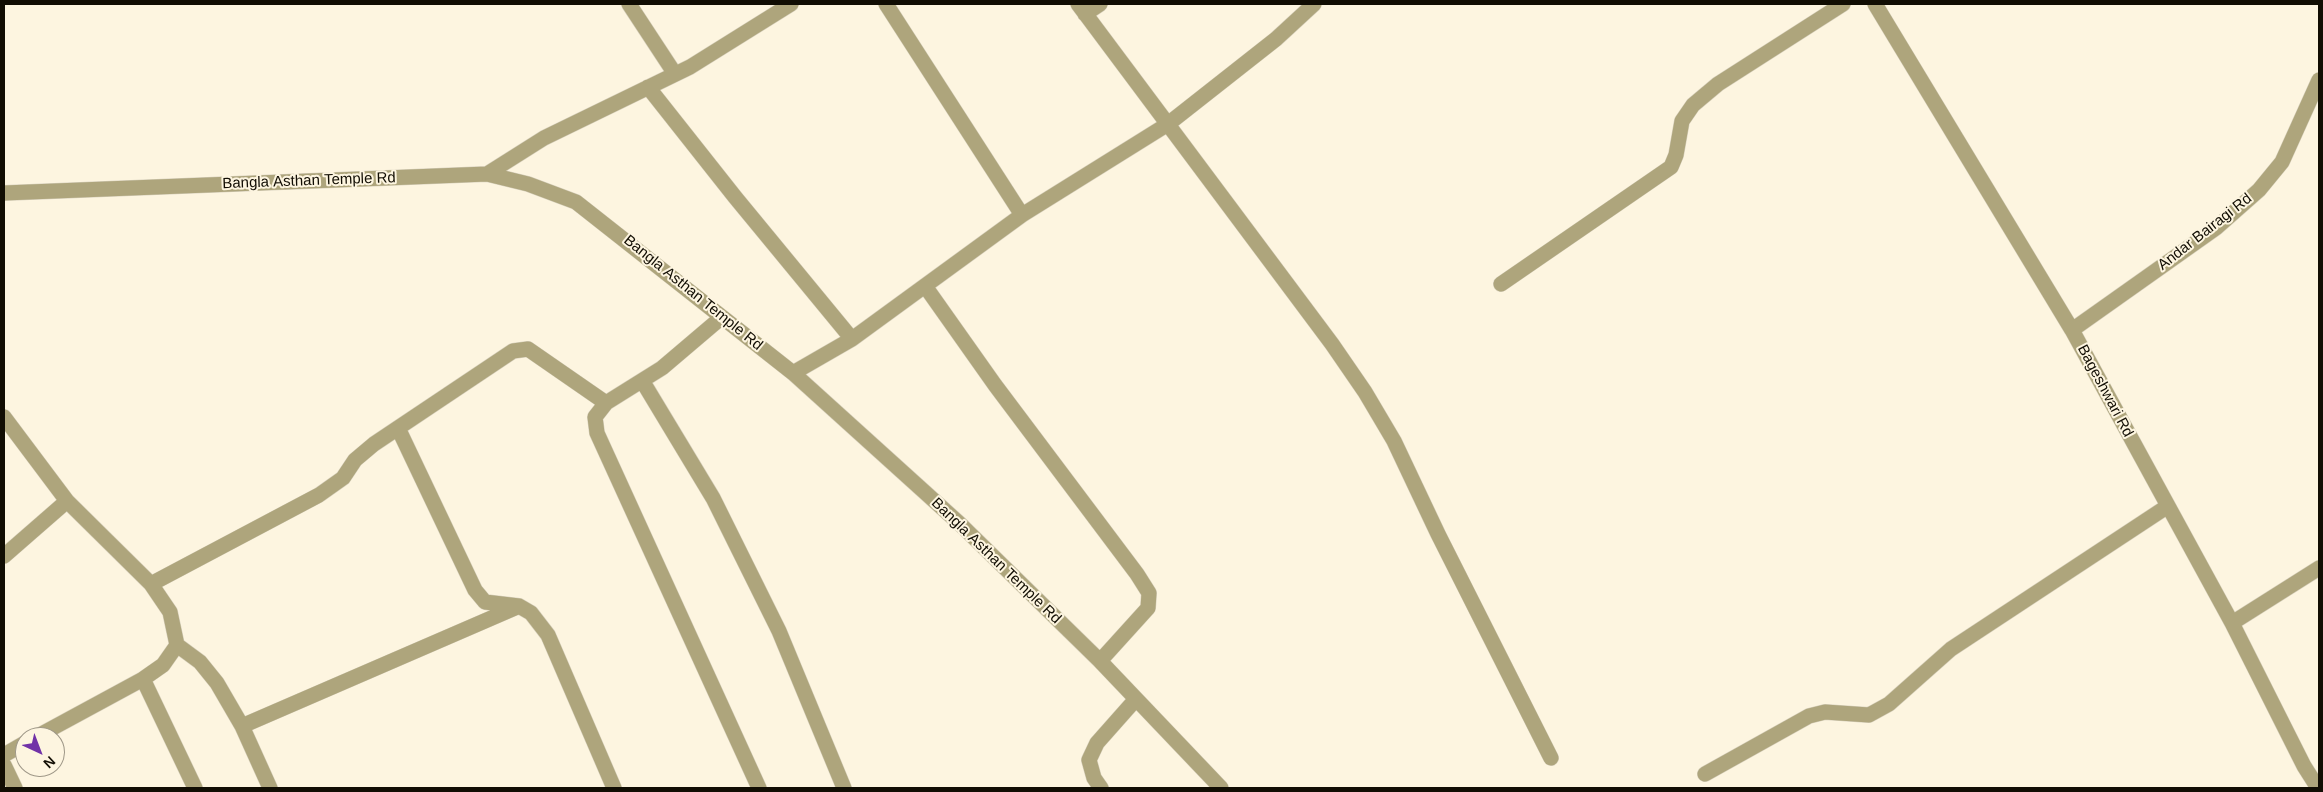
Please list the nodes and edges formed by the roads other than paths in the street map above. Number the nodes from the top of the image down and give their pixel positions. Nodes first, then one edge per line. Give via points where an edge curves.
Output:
1 (629, 4) edge
2 (791, 4) edge
3 (886, 4) edge
4 (1100, 4) edge
5 (1314, 4) edge
6 (1843, 4) edge
7 (1875, 4) edge
8 (1082, 9) edge
9 (675, 74) junction
10 (2319, 80) edge
11 (648, 87) junction
12 (1168, 124) junction
13 (487, 174) junction
14 (4, 193) edge
15 (1022, 215) junction
16 (1501, 284) dead end
17 (926, 286) junction
18 (722, 317) junction
19 (2072, 330) junction
20 (852, 339) junction
21 (793, 373) junction
22 (643, 382) junction
23 (606, 402) junction
24 (4, 417) edge
25 (398, 428) junction
26 (67, 501) junction
27 (2168, 506) junction
28 (4, 556) edge
29 (2319, 568) edge
30 (152, 584) junction
31 (519, 606) junction
32 (2232, 623) junction
33 (177, 645) junction
34 (1100, 661) junction
35 (143, 679) junction
36 (1136, 699) junction
37 (242, 726) junction
38 (54, 727) edge
39 (15, 749) edge
40 (4, 755) edge
41 (1551, 758) dead end
42 (4, 765) edge
43 (1705, 774) dead end
44 (15, 788) edge
45 (196, 788) edge
46 (270, 788) edge
47 (614, 788) edge
48 (759, 788) edge
49 (844, 788) edge
50 (1101, 788) edge
51 (1221, 788) edge
52 (2318, 788) edge

1 - 9 street
2 - 9 street
3 - 15 street
4 - 8 street
5 - 12 street
6 - 16 street via 1718,84 1693,105 1682,121 1671,167
7 - 19 street, Bageshwari Rd
8 - 12 street
9 - 11 street
10 - 19 street, Andar Bairagi Rd via 2282,162 2259,190 2216,228
11 - 13 street via 544,138
11 - 20 street
12 - 15 street
12 - 41 street via 1332,344 1394,441
13 - 14 street, Bangla Asthan Temple Rd
13 - 18 street, Bangla Asthan Temple Rd via 528,184 576,202
15 - 17 street
17 - 20 street
17 - 34 street via 1149,593 1148,608
18 - 21 street, Bangla Asthan Temple Rd
18 - 22 street
19 - 27 street, Bageshwari Rd
20 - 21 street
21 - 34 street, Bangla Asthan Temple Rd via 960,524
22 - 23 street
22 - 49 street via 714,498 771,614
23 - 25 street via 528,349 513,351
23 - 48 street via 595,418 597,434
24 - 26 street
25 - 30 street via 355,460 343,478 319,495
25 - 31 street via 474,590 485,602
26 - 28 street
26 - 30 street
27 - 32 street, Bageshwari Rd
27 - 43 street via 1950,649 1889,704 1869,715 1826,712 1809,716
29 - 32 street
30 - 33 street via 170,612
31 - 37 street
31 - 47 street via 531,613 548,635
32 - 52 street, Bageshwari Rd
33 - 35 street via 163,665
33 - 37 street via 200,662 217,683
34 - 36 street, Bangla Asthan Temple Rd
35 - 38 street
35 - 45 street
36 - 50 street via 1097,744 1089,760
36 - 51 street, Bangla Asthan Temple Rd
37 - 46 street
39 - 40 street
42 - 44 street

